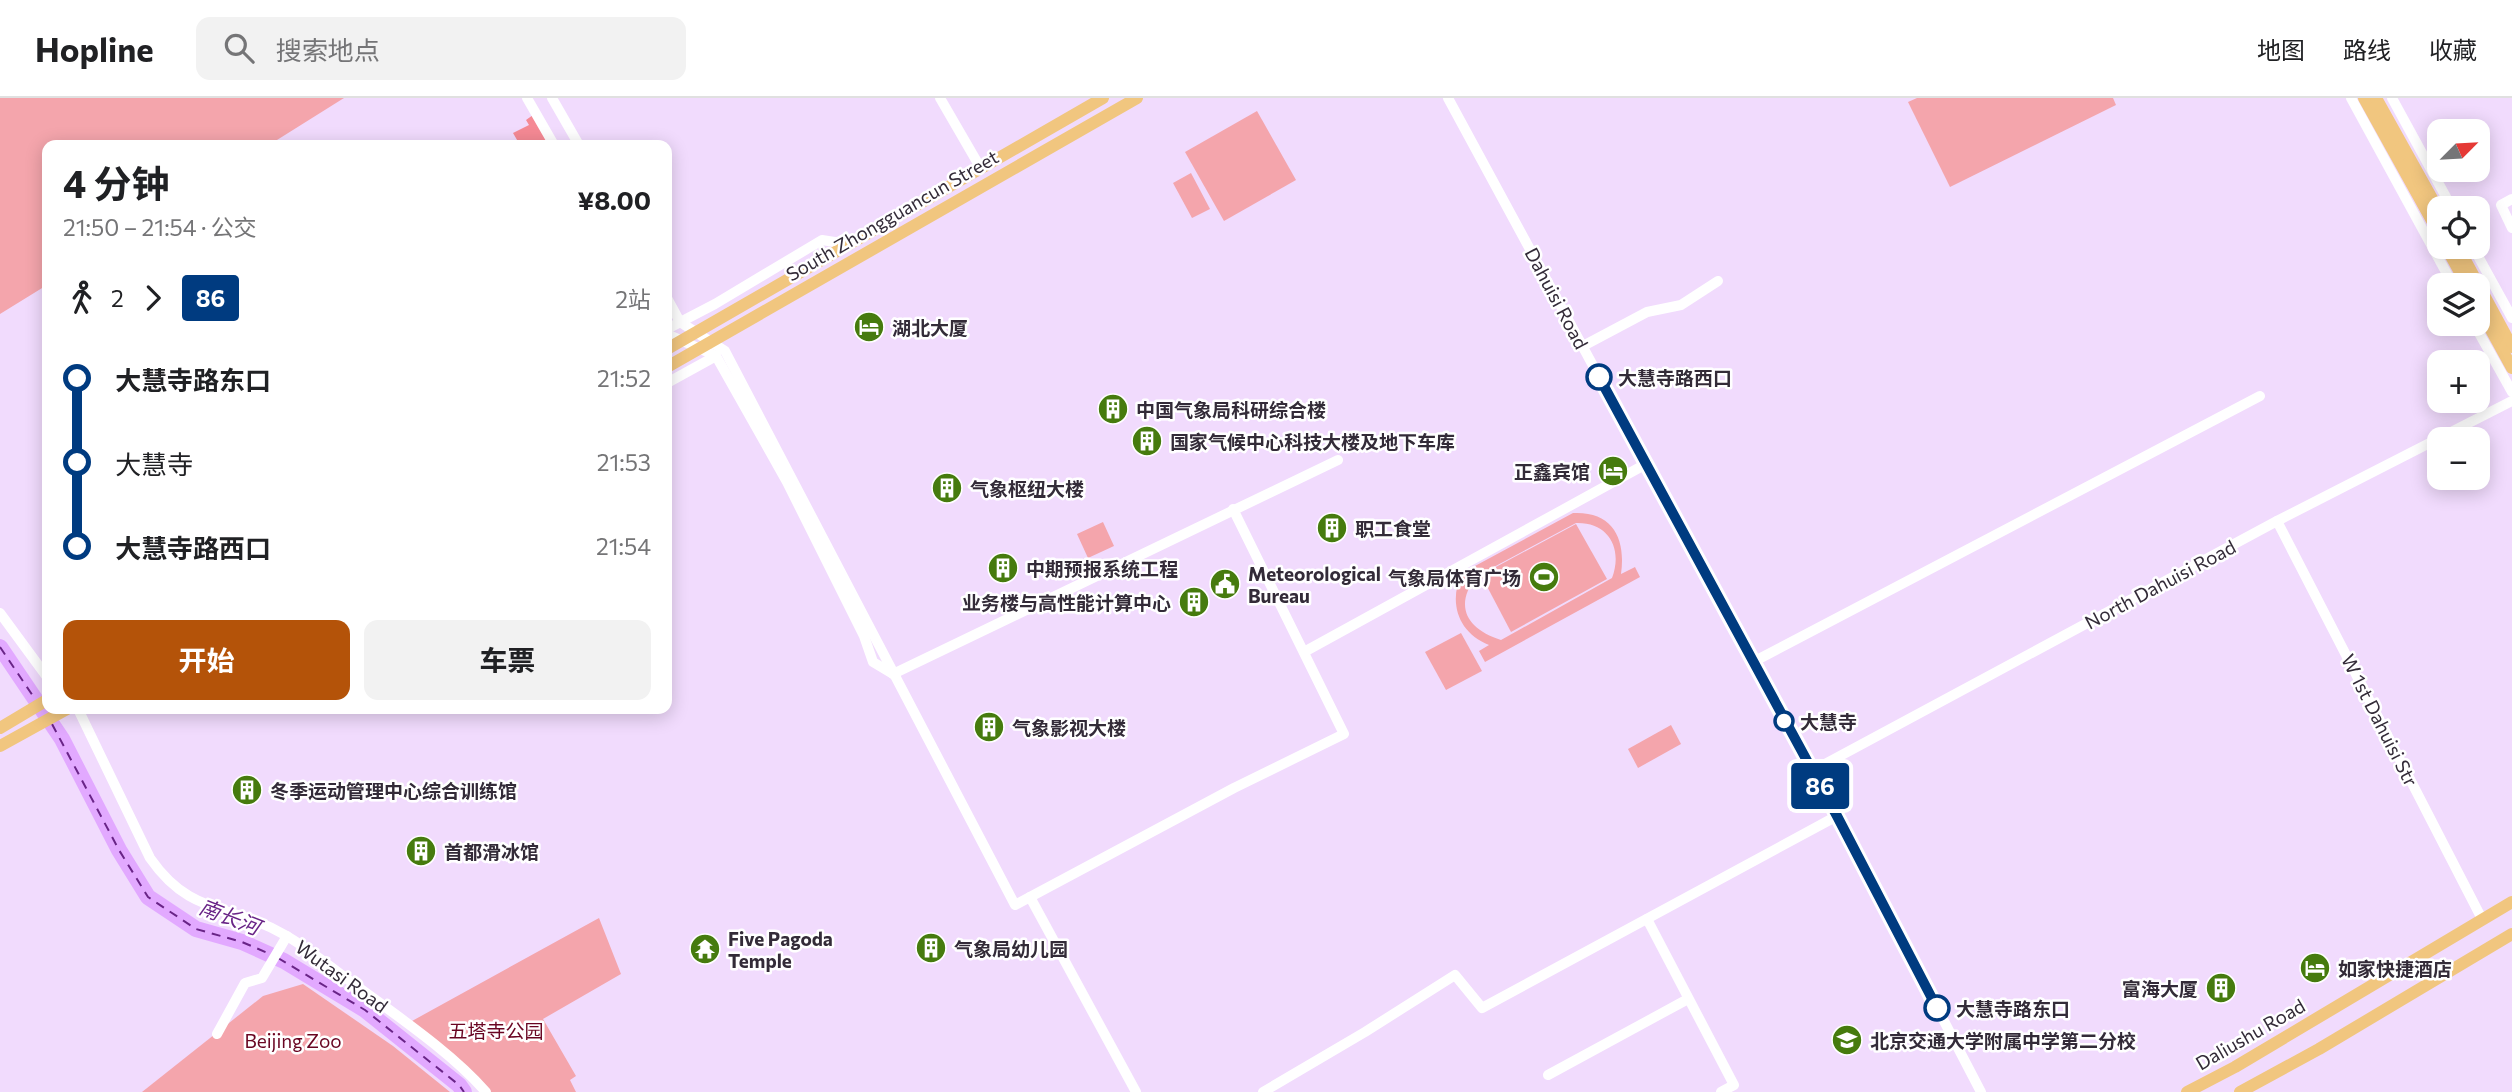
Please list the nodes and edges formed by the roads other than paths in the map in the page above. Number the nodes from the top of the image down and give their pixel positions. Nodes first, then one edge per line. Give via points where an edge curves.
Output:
1 (527, 98) edge
2 (552, 98) edge
3 (940, 98) edge
4 (1103, 98) edge
5 (1137, 98) edge
6 (1448, 98) edge
7 (2351, 98) edge
8 (2364, 98) edge
9 (2376, 98) edge
10 (2392, 98) edge
11 (1081, 103) edge
12 (551, 140) edge
13 (576, 140) edge
14 (980, 167) junction
15 (2430, 196) edge
16 (2445, 196) edge
17 (2512, 199) edge
18 (2427, 212) edge
19 (2512, 228) edge
20 (847, 244) junction
21 (2464, 259) edge
22 (2480, 259) edge
23 (2446, 273) edge
24 (1718, 281) dead end
25 (672, 307) edge
26 (2512, 318) edge
27 (680, 321) junction
28 (672, 328) edge
29 (2490, 328) edge
30 (695, 331) junction
31 (672, 335) edge
32 (2481, 336) edge
33 (682, 340) junction
34 (705, 345) junction
35 (672, 346) edge
36 (1583, 346) junction
37 (2512, 347) edge
38 (720, 353) junction
39 (672, 364) edge
40 (2512, 368) edge
41 (672, 380) edge
42 (2512, 392) edge
43 (2260, 396) dead end
44 (2512, 401) edge
45 (1338, 460) dead end
46 (1646, 464) junction
47 (1233, 509) junction
48 (2277, 521) junction
49 (0, 613) edge
50 (1304, 652) junction
51 (1753, 662) junction
52 (42, 670) edge
53 (893, 674) junction
54 (42, 703) edge
55 (60, 714) edge
56 (73, 714) edge
57 (0, 728) edge
58 (0, 746) edge
59 (1812, 771) junction
60 (1837, 816) junction
61 (1030, 897) junction
62 (2512, 902) edge
63 (1647, 919) junction
64 (2482, 919) junction
65 (2512, 934) edge
66 (288, 936) junction
67 (1688, 999) junction
68 (217, 1034) dead end
69 (1548, 1075) dead end
70 (1736, 1088) edge
71 (486, 1092) edge
72 (1136, 1092) edge
73 (1263, 1092) edge
74 (1721, 1092) edge
75 (1981, 1092) edge
76 (2187, 1092) edge
77 (2240, 1092) edge

1 - 12 street
2 - 13 street
3 - 14 street
4 - 11 main road, South Zhongguancun Street
5 - 34 main road, South Zhongguancun Street
6 - 36 street, Dahuisi Road
7 - 23 street
8 - 18 main road
9 - 15 main road
10 - 16 street
11 - 14 main road, South Zhongguancun Street
14 - 20 main road, South Zhongguancun Street
17 - 19 street via 2501,205
20 - 27 street via 822,240
20 - 30 main road, South Zhongguancun Street
21 - 37 main road
22 - 26 street
24 - 36 street via 1681,305 1647,312
25 - 27 street
27 - 28 street
27 - 30 street
29 - 40 main road
30 - 33 main road, South Zhongguancun Street
30 - 34 street
31 - 33 street
32 - 42 street
33 - 34 street
33 - 35 main road, South Zhongguancun Street
34 - 38 street
34 - 39 main road, South Zhongguancun Street
36 - 46 street, Dahuisi Road
38 - 41 street
38 - 53 street
43 - 51 street
44 - 48 street, North Dahuisi Road
45 - 47 street
46 - 50 street
46 - 51 street, Dahuisi Road
47 - 50 street
47 - 53 street
48 - 59 street, North Dahuisi Road
48 - 64 street, W 1st Dahuisi Str
49 - 52 street
50 - 61 street via 1344,734
51 - 59 street, Dahuisi Road
53 - 61 street via 1015,905
54 - 57 main road
55 - 58 main road
56 - 66 street, Wutasi Road via 164,878 202,904
59 - 60 street, Dahuisi Road
60 - 63 street
60 - 75 street, Dahuisi Road
61 - 72 street
62 - 64 main road, Daliushu Road
63 - 67 street
63 - 73 street via 1482,1008 1455,975
64 - 76 main road, Daliushu Road
65 - 77 main road
66 - 68 street via 262,978 245,983
66 - 71 street, Wutasi Road via 414,1030
67 - 69 street
67 - 70 street
70 - 74 street

